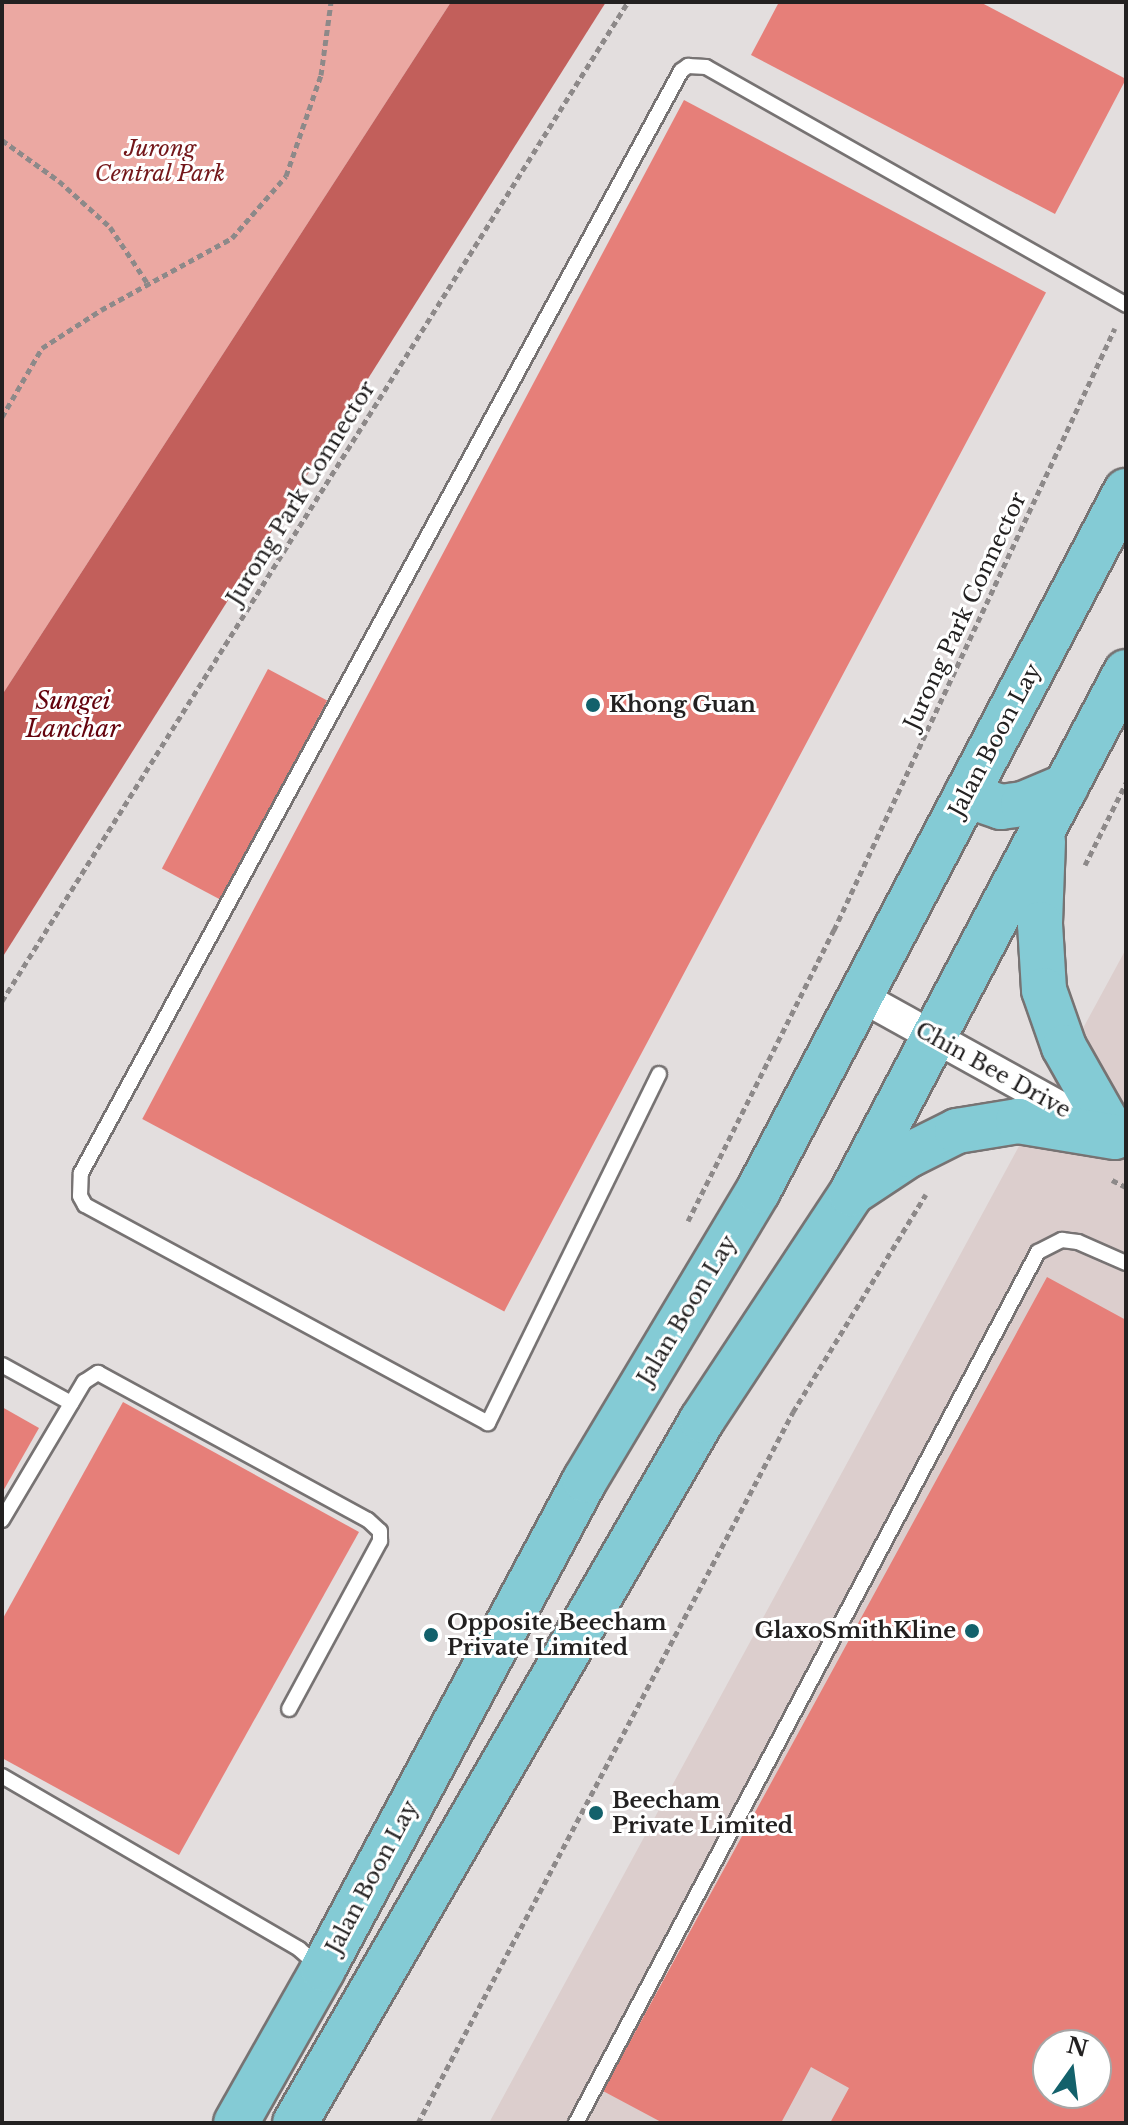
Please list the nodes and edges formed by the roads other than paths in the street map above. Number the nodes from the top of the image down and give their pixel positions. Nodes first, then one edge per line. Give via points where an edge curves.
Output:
1 (1126, 305) edge
2 (1126, 491) edge
3 (1126, 672) edge
4 (1066, 786) junction
5 (966, 795) junction
6 (1043, 831) junction
7 (860, 996) junction
8 (932, 1037) junction
9 (659, 1074) dead end
10 (1114, 1151) edge
11 (851, 1194) junction
12 (1126, 1263) edge
13 (2, 1365) edge
14 (71, 1403) junction
15 (2, 1520) edge
16 (289, 1709) dead end
17 (2, 1776) edge
18 (323, 1969) junction
19 (236, 2123) edge
20 (295, 2123) edge
21 (576, 2123) edge

1 - 9 lane via 706,67 681,71 81,1173 80,1196 85,1205 488,1423
2 - 5 main road, Jalan Boon Lay
3 - 4 main road
4 - 5 main road via 1001,807
4 - 6 main road
5 - 7 main road, Jalan Boon Lay
6 - 8 main road
6 - 10 main road via 1044,990 1064,1047
7 - 8 street, Chin Bee Drive
7 - 18 main road, Jalan Boon Lay via 758,1191 585,1480
8 - 10 street, Chin Bee Drive
8 - 11 main road
10 - 11 main road via 1018,1121 957,1131
11 - 20 main road via 702,1420
12 - 21 lane via 1078,1242 1062,1240 1038,1252
13 - 14 lane
14 - 15 lane
14 - 16 lane via 91,1375 106,1375 378,1527 377,1547
17 - 18 lane via 299,1949
18 - 19 main road, Jalan Boon Lay

